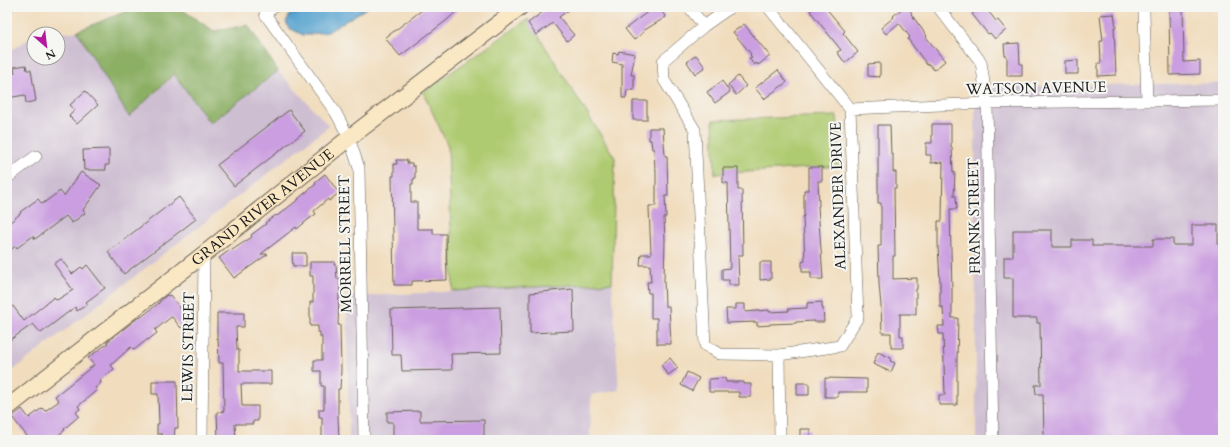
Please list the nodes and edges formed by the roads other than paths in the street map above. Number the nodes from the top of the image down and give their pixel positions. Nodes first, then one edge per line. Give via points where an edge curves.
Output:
1 (274, 7) edge
2 (520, 7) edge
3 (689, 7) edge
4 (731, 7) edge
5 (768, 7) edge
6 (938, 7) edge
7 (1143, 7) edge
8 (704, 26) junction
9 (1223, 100) edge
10 (1147, 101) junction
11 (987, 103) junction
12 (850, 109) junction
13 (349, 138) junction
14 (36, 156) dead end
15 (7, 178) edge
16 (204, 254) junction
17 (779, 355) junction
18 (7, 408) edge
19 (202, 440) edge
20 (364, 440) edge
21 (780, 440) edge
22 (993, 440) edge

1 - 13 street, MORRELL STREET via 265,14 336,113
2 - 13 street, GRAND RIVER AVENUE
3 - 8 street
4 - 8 street, ALEXANDER DRIVE
5 - 12 street, ALEXANDER DRIVE
6 - 11 street, FRANK STREET via 981,62
7 - 10 street
8 - 17 street, ALEXANDER DRIVE via 663,61 664,80 695,130 705,345 720,354
9 - 10 street, WATSON AVENUE
10 - 11 street, WATSON AVENUE
11 - 12 street, WATSON AVENUE
11 - 22 street, FRANK STREET
12 - 17 street, ALEXANDER DRIVE via 858,317 840,346
13 - 16 street, GRAND RIVER AVENUE
13 - 20 street, MORRELL STREET via 359,168
14 - 15 street
16 - 18 street, GRAND RIVER AVENUE
16 - 19 street, LEWIS STREET
17 - 21 street

